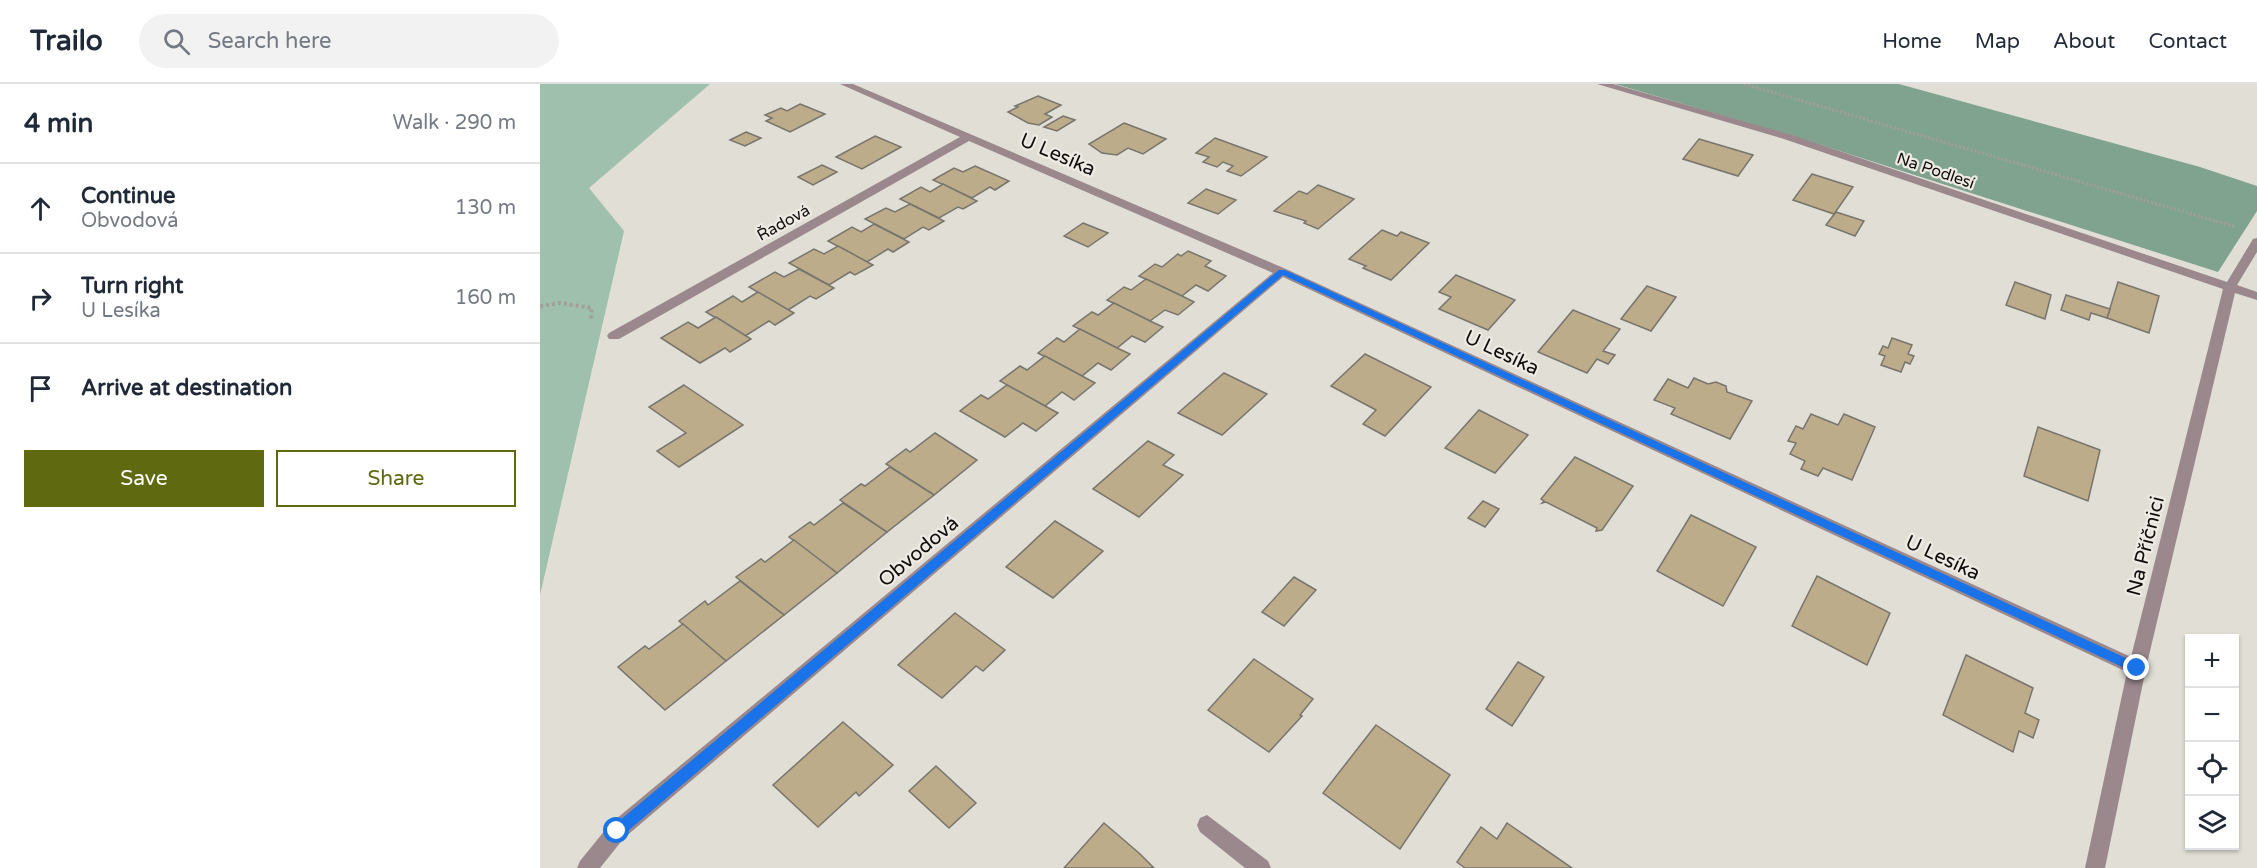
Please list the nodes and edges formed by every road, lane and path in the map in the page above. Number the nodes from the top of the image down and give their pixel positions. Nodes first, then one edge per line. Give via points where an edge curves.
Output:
1 (845, 84) edge
2 (1602, 84) edge
3 (1744, 84) edge
4 (968, 137) junction
5 (2246, 230) dead end
6 (2257, 242) edge
7 (1282, 272) junction
8 (2230, 287) junction
9 (2257, 296) edge
10 (540, 306) edge
11 (614, 336) joint
12 (2137, 668) junction
13 (1207, 825) dead end
14 (586, 868) edge
15 (1261, 868) edge
16 (2095, 868) edge

1 - 4 street, U Lesíka
2 - 8 street, Na Podlesí via 1788,137
3 - 5 path
4 - 7 street, U Lesíka
4 - 11 street, Řadová
6 - 8 street, Na Příčnici
7 - 12 street, U Lesíka
7 - 14 street, Obvodová via 617,831
8 - 9 street, Na Podlesí
8 - 12 street, Na Příčnici
10 - 11 path via 560,303 592,308 589,336
12 - 16 street, Na Příčnici
13 - 15 street

